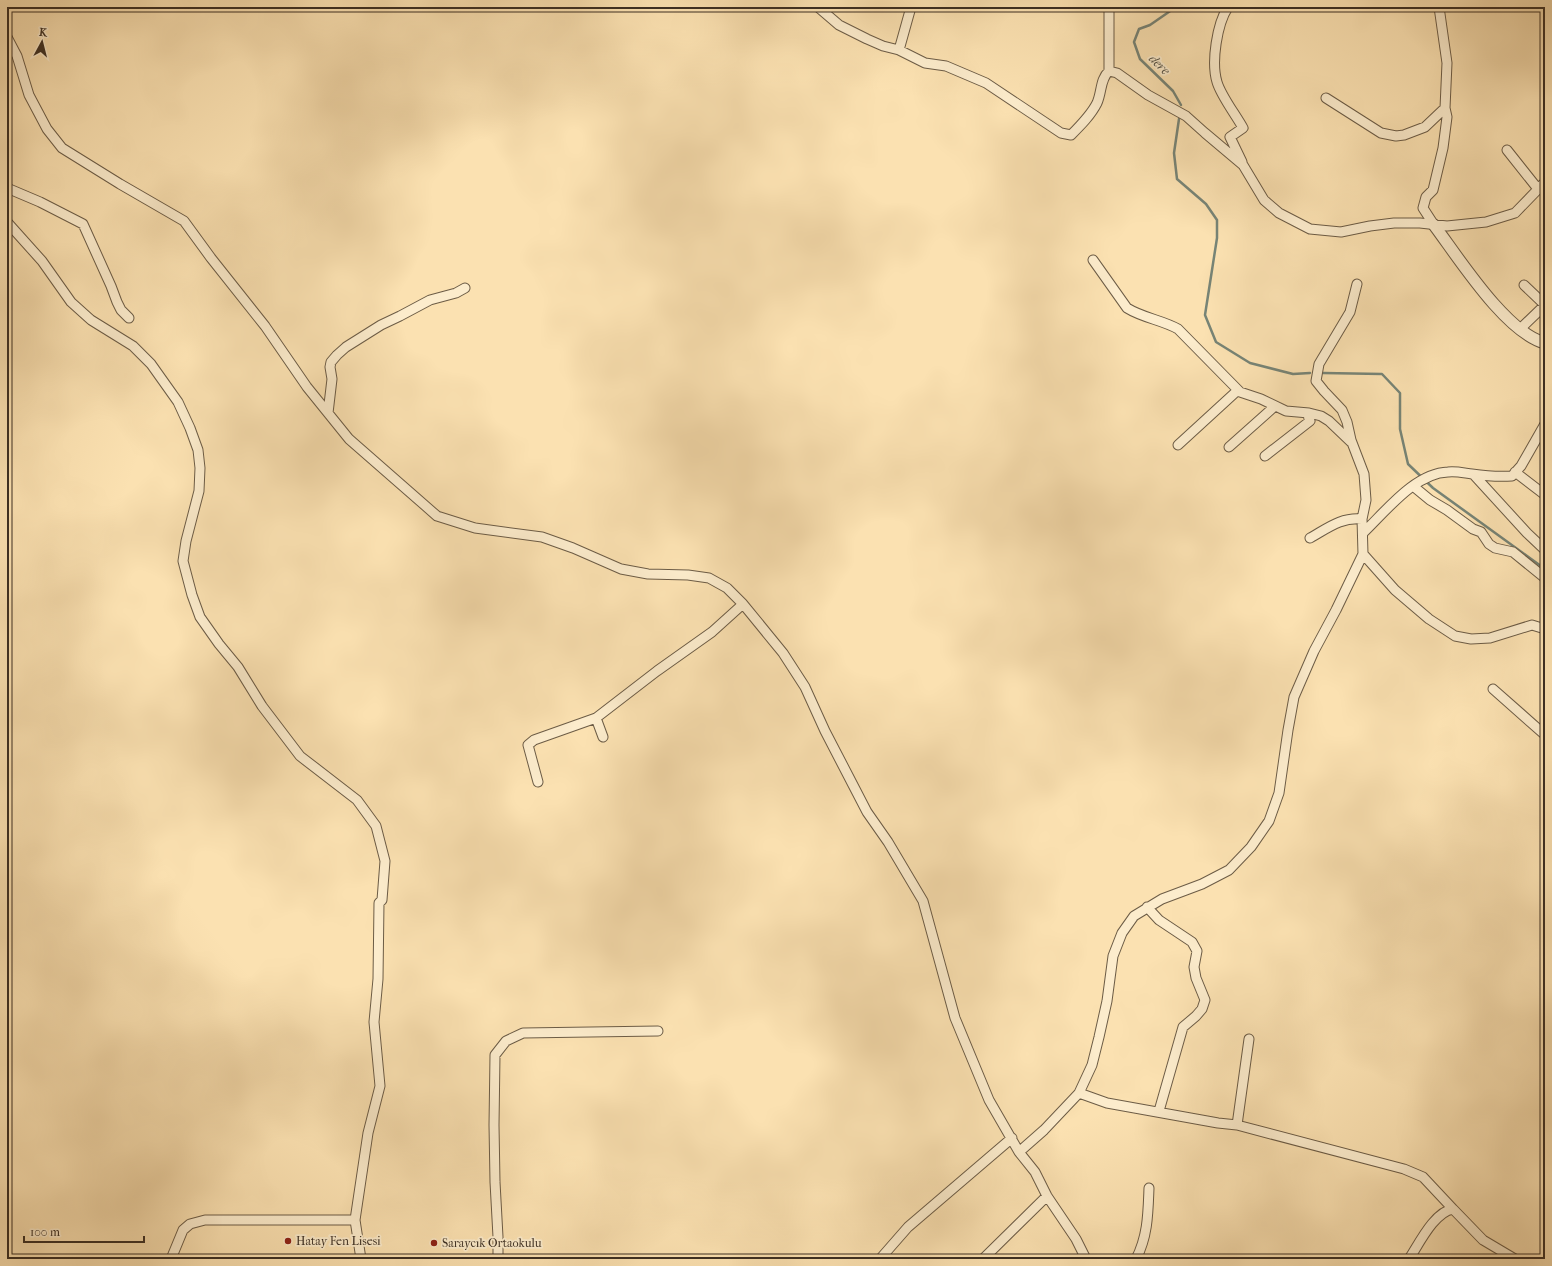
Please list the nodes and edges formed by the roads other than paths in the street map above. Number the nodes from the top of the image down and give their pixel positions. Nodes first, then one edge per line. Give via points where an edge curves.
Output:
1 (818, 7) edge
2 (911, 7) edge
3 (1109, 7) edge
4 (1228, 7) edge
5 (1439, 7) edge
6 (7, 37) edge
7 (899, 50) junction
8 (1109, 70) junction
9 (1326, 98) dead end
10 (1445, 108) junction
11 (1507, 150) dead end
12 (1243, 165) junction
13 (1545, 182) edge
14 (7, 188) edge
15 (1538, 189) junction
16 (7, 222) edge
17 (1434, 225) junction
18 (1093, 260) dead end
19 (1357, 284) dead end
20 (1524, 285) dead end
21 (466, 288) dead end
22 (1545, 305) edge
23 (130, 318) dead end
24 (1520, 329) junction
25 (1545, 343) edge
26 (1238, 390) junction
27 (1275, 406) junction
28 (328, 413) junction
29 (1307, 413) junction
30 (1545, 424) edge
31 (1351, 442) junction
32 (1178, 445) dead end
33 (1229, 447) dead end
34 (1265, 456) dead end
35 (1515, 472) junction
36 (1474, 475) junction
37 (1416, 484) junction
38 (1545, 495) edge
39 (1362, 519) junction
40 (1363, 533) junction
41 (1310, 538) dead end
42 (1545, 550) edge
43 (1363, 554) junction
44 (1545, 578) edge
45 (743, 604) junction
46 (1545, 629) edge
47 (1493, 689) dead end
48 (596, 718) junction
49 (1545, 735) edge
50 (603, 737) dead end
51 (538, 782) dead end
52 (1147, 908) junction
53 (658, 1031) dead end
54 (1249, 1039) dead end
55 (1079, 1093) junction
56 (1159, 1111) junction
57 (1237, 1125) junction
58 (1012, 1138) junction
59 (1019, 1152) junction
60 (1149, 1188) dead end
61 (1047, 1196) junction
62 (1453, 1209) junction
63 (355, 1220) junction
64 (171, 1259) edge
65 (361, 1259) edge
66 (498, 1259) edge
67 (880, 1259) edge
68 (984, 1259) edge
69 (1086, 1259) edge
70 (1136, 1259) edge
71 (1409, 1259) edge
72 (1515, 1259) edge

1 - 7 street via 839,25 883,46
2 - 7 street
3 - 8 street
4 - 12 street via 1223,16 1216,47 1217,82 1243,128 1230,137
5 - 10 street via 1447,63
6 - 28 street via 30,95 47,129 62,148 184,221
7 - 8 street via 925,63 946,66 986,83 1061,134 1071,135 1090,115 1098,102 1104,75
8 - 12 street via 1186,116
9 - 10 street via 1381,133 1396,136 1404,136 1425,127
10 - 17 street via 1447,117 1443,148 1433,190 1426,196 1423,208
11 - 15 street
12 - 17 street via 1264,200 1279,213 1310,229 1342,232 1394,223
13 - 15 street
14 - 23 street via 83,224 117,302
15 - 17 street via 1515,213 1486,222
16 - 63 street via 42,261 71,302 91,320 133,346 151,364 178,402 198,450 200,468 199,492 183,561 200,617 300,756 357,800 376,826 385,861 382,900 379,903 378,979 374,1022 380,1086 368,1133
17 - 24 street via 1489,300
18 - 26 street via 1127,308 1178,329
19 - 31 street via 1350,312 1319,364 1316,381 1342,410
20 - 22 street
21 - 28 street via 430,300 381,325 337,355 330,367 332,379
22 - 24 street
24 - 25 street
26 - 27 street
26 - 32 street
27 - 29 street via 1286,411
27 - 33 street
28 - 45 street via 349,439 437,516 475,528 542,537 621,569 648,574 688,574 709,578 727,588
29 - 31 street via 1329,421
29 - 34 street via 1310,421
30 - 35 street
31 - 39 street via 1364,474 1366,500
35 - 36 street via 1512,476 1501,477
35 - 38 street
36 - 37 street via 1450,471 1436,473
36 - 42 street
37 - 40 street via 1403,493
37 - 44 street via 1430,500 1481,532 1489,544 1513,552
39 - 40 street
39 - 41 street via 1341,520
40 - 43 street
43 - 46 street via 1396,590 1429,619 1455,636 1490,638 1532,625
43 - 52 street via 1294,697 1279,793 1269,822 1251,847 1229,870
45 - 48 street via 712,632
45 - 58 street via 783,654 805,687 867,812 923,901 955,1018 989,1100
47 - 49 street
48 - 50 street
48 - 51 street via 534,740 528,745
52 - 55 street via 1134,916 1122,932 1113,956 1099,1037 1092,1065
52 - 56 street via 1159,920 1192,942 1197,951 1194,967 1196,978 1205,1000 1202,1009 1183,1027
53 - 66 street via 523,1033 506,1041 495,1055 494,1125
54 - 57 street
55 - 56 street via 1107,1103
55 - 59 street
56 - 57 street
57 - 62 street via 1404,1169 1423,1177
58 - 59 street
58 - 67 street via 908,1227
59 - 61 street via 1035,1172
60 - 70 street via 1148,1220 1142,1249
61 - 68 street
61 - 69 street via 1076,1239
62 - 71 street via 1445,1210 1427,1230
62 - 72 street via 1483,1240
63 - 64 street via 205,1220 190,1224 183,1230
63 - 65 street

